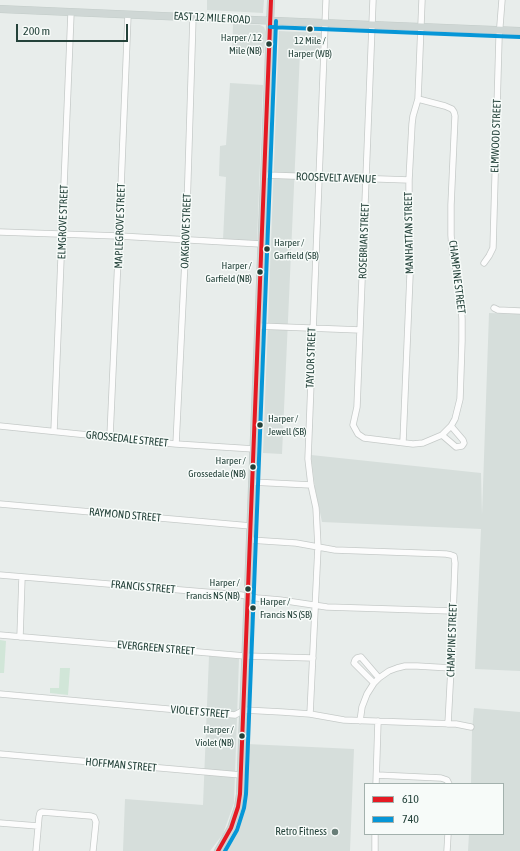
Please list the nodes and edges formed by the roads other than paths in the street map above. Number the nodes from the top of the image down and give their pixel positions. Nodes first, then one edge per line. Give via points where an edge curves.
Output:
1 (270, 0) edge
2 (326, 0) edge
3 (373, 0) edge
4 (422, 0) edge
5 (502, 0) edge
6 (0, 9) edge
7 (71, 12) junction
8 (128, 15) junction
9 (193, 17) junction
10 (270, 21) junction
11 (324, 23) junction
12 (372, 25) junction
13 (420, 27) junction
14 (500, 30) junction
15 (520, 31) edge
16 (418, 99) junction
17 (264, 175) junction
18 (318, 177) junction
19 (366, 179) junction
20 (409, 180) junction
21 (0, 232) edge
22 (62, 234) junction
23 (120, 236) junction
24 (186, 240) junction
25 (261, 244) junction
26 (484, 263) dead end
27 (494, 308) dead end
28 (520, 311) edge
29 (258, 326) junction
30 (312, 328) junction
31 (360, 330) junction
32 (0, 426) edge
33 (450, 426) junction
34 (54, 431) junction
35 (442, 435) junction
36 (110, 436) junction
37 (403, 442) junction
38 (176, 444) junction
39 (254, 449) junction
40 (252, 482) junction
41 (311, 485) junction
42 (0, 504) edge
43 (251, 526) junction
44 (250, 540) junction
45 (318, 547) junction
46 (0, 575) edge
47 (22, 577) junction
48 (248, 597) junction
49 (315, 606) junction
50 (453, 611) junction
51 (0, 635) edge
52 (20, 637) junction
53 (245, 656) junction
54 (313, 658) junction
55 (451, 668) junction
56 (379, 678) junction
57 (374, 683) junction
58 (0, 694) edge
59 (244, 710) junction
60 (310, 714) junction
61 (360, 721) junction
62 (378, 721) junction
63 (448, 724) junction
64 (471, 727) dead end
65 (0, 754) edge
66 (241, 775) junction
67 (377, 775) junction
68 (448, 782) edge
69 (376, 783) edge
70 (0, 823) edge
71 (38, 826) junction
72 (375, 835) edge
73 (448, 835) edge
74 (36, 851) edge
75 (93, 851) edge
76 (218, 851) edge
77 (375, 851) edge
78 (447, 851) edge

1 - 10 main road
2 - 11 street, TAYLOR STREET
3 - 12 street, ROSEBRIAR STREET
4 - 13 street, MANHATTAN STREET
5 - 14 street, ELMWOOD STREET
6 - 7 main road, EAST 12 MILE ROAD
7 - 8 main road, EAST 12 MILE ROAD
7 - 22 street, ELMGROVE STREET
8 - 9 main road, EAST 12 MILE ROAD
8 - 23 street, MAPLEGROVE STREET
9 - 10 main road, EAST 12 MILE ROAD
9 - 24 street, OAKGROVE STREET
10 - 11 main road, EAST 12 MILE ROAD
10 - 17 main road
11 - 12 main road, EAST 12 MILE ROAD
11 - 18 street, TAYLOR STREET
12 - 13 main road, EAST 12 MILE ROAD
12 - 19 street, ROSEBRIAR STREET
13 - 14 main road, EAST 12 MILE ROAD
13 - 16 street, MANHATTAN STREET
14 - 15 main road, EAST 12 MILE ROAD
14 - 26 street, ELMWOOD STREET via 493,242 490,256
16 - 20 street, MANHATTAN STREET via 412,116
16 - 33 street, CHAMPINE STREET via 450,107 455,116 451,229 460,290 462,341 460,399 455,420
17 - 18 street, ROOSEVELT AVENUE
17 - 25 main road
18 - 19 street, ROOSEVELT AVENUE
18 - 30 street, TAYLOR STREET
19 - 20 street, ROOSEVELT AVENUE
19 - 31 street, ROSEBRIAR STREET
20 - 37 street, MANHATTAN STREET via 407,223 410,275
21 - 22 street
22 - 23 street
22 - 34 street, ELMGROVE STREET
23 - 24 street
23 - 36 street, MAPLEGROVE STREET
24 - 25 street
24 - 38 street, OAKGROVE STREET
25 - 29 main road
27 - 28 street
29 - 30 street
29 - 39 main road
30 - 31 street
30 - 41 street, TAYLOR STREET via 308,459
31 - 37 street, ROSEBRIAR STREET via 354,428 364,438
32 - 34 street, GROSSEDALE STREET
33 - 35 street, CHAMPINE STREET
33 - 35 street via 464,444 454,446
34 - 36 street, GROSSEDALE STREET
35 - 37 street, CHAMPINE STREET via 423,444
36 - 38 street, GROSSEDALE STREET
38 - 39 street, GROSSEDALE STREET
39 - 40 main road
40 - 41 street
40 - 43 main road
41 - 45 street, TAYLOR STREET via 316,508
42 - 43 street, RAYMOND STREET
43 - 44 main road
44 - 45 street
44 - 48 main road
45 - 49 street, TAYLOR STREET
45 - 50 street, CHAMPINE STREET via 335,550 451,554 455,562
46 - 47 street, FRANCIS STREET
47 - 48 street, FRANCIS STREET
47 - 52 street
48 - 49 street, FRANCIS STREET
48 - 53 main road
49 - 50 street, FRANCIS STREET
49 - 54 street, TAYLOR STREET
50 - 55 street, CHAMPINE STREET
51 - 52 street, EVERGREEN STREET
52 - 53 street, EVERGREEN STREET
53 - 54 street, EVERGREEN STREET
53 - 59 main road
54 - 60 street, TAYLOR STREET
55 - 56 street via 405,666 389,671
55 - 63 street, CHAMPINE STREET
56 - 57 street
56 - 57 street via 361,657 355,660 354,663
57 - 61 street via 364,701
58 - 59 street, VIOLET STREET via 235,715
59 - 60 street, VIOLET STREET
59 - 66 main road
60 - 61 street, VIOLET STREET
61 - 62 street, VIOLET STREET
62 - 63 street, VIOLET STREET
62 - 67 street
63 - 64 street, VIOLET STREET
65 - 66 street, HOFFMAN STREET
66 - 76 main road via 234,819
67 - 68 street via 441,778
67 - 69 street
70 - 71 street
71 - 74 street
71 - 75 street via 38,817 42,812 94,817 96,822
72 - 77 street
73 - 78 street

